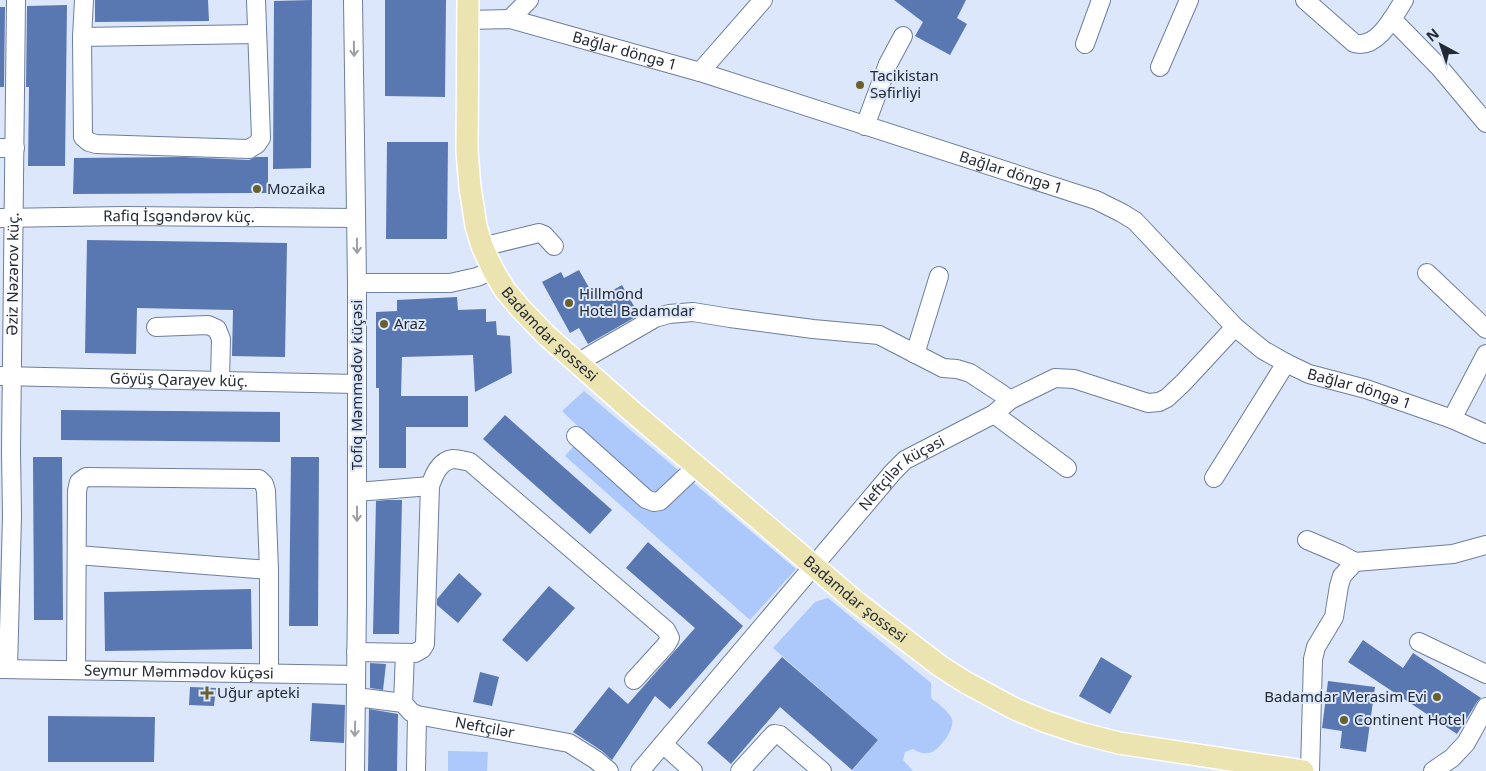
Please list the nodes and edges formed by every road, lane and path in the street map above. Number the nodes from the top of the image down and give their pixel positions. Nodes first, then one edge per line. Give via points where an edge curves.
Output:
1 (16, 0) edge
2 (84, 0) edge
3 (256, 0) edge
4 (353, 0) edge
5 (529, 0) edge
6 (763, 0) edge
7 (1101, 0) edge
8 (1189, 0) edge
9 (1305, 0) edge
10 (1404, 0) edge
11 (474, 10) edge
12 (510, 18) junction
13 (1392, 19) junction
14 (257, 34) junction
15 (902, 36) dead end
16 (82, 37) junction
17 (1085, 44) dead end
18 (1160, 67) dead end
19 (700, 72) junction
20 (8, 95) edge
21 (1486, 123) edge
22 (865, 126) junction
23 (8, 148) edge
24 (7, 218) edge
25 (356, 218) junction
26 (490, 245) junction
27 (554, 246) dead end
28 (493, 270) junction
29 (1427, 273) dead end
30 (939, 276) dead end
31 (357, 283) junction
32 (156, 327) dead end
33 (1235, 327) junction
34 (1486, 329) edge
35 (915, 354) junction
36 (1486, 354) edge
37 (578, 363) junction
38 (1286, 363) junction
39 (6, 376) edge
40 (220, 380) junction
41 (356, 384) junction
42 (1010, 400) junction
43 (994, 414) junction
44 (1452, 419) junction
45 (1486, 434) edge
46 (576, 436) dead end
47 (697, 466) junction
48 (1066, 468) dead end
49 (1214, 478) dead end
50 (430, 486) junction
51 (357, 492) junction
52 (6, 516) edge
53 (1307, 540) dead end
54 (1486, 545) edge
55 (77, 555) junction
56 (1354, 562) junction
57 (814, 565) junction
58 (269, 570) junction
59 (4, 612) edge
60 (1419, 642) dead end
61 (356, 652) junction
62 (405, 654) junction
63 (4, 669) edge
64 (76, 670) junction
65 (269, 673) junction
66 (356, 674) junction
67 (1486, 674) edge
68 (634, 680) dead end
69 (356, 697) junction
70 (403, 703) junction
71 (1486, 707) edge
72 (417, 715) junction
73 (663, 744) junction
74 (355, 771) edge
75 (416, 771) edge
76 (609, 771) edge
77 (640, 771) edge
78 (693, 771) edge
79 (740, 771) edge
80 (822, 771) edge
81 (1304, 771) edge
82 (1310, 771) edge
83 (1433, 771) edge

1 - 20 street, Əziz Nəzərov küç.
2 - 16 street
3 - 14 street
4 -> 25 street, Tofiq Məmmədov küçəsi
5 - 12 street
6 - 19 street
7 - 17 street
8 - 18 street
9 - 13 street via 1360,45 1375,40
10 - 13 street
11 - 12 street, Bağlar döngə 1
11 - 26 main road, Badamdar şossesi via 479,188
11 - 28 main road, Badamdar şossesi via 467,151 476,226
12 - 19 street, Bağlar döngə 1
13 - 21 street via 1440,68
14 - 16 street
14 - 16 street via 261,138 250,149 89,142 83,137
15 - 22 street
19 - 22 street, Bağlar döngə 1
20 - 23 street, Əziz Nəzərov küç.
22 - 33 street, Bağlar döngə 1 via 1096,200 1122,213 1135,221
23 - 24 street, Əziz Nəzərov küç.
24 - 25 street, Rafiq İsgəndərov küç.
24 - 39 street, Əziz Nəzərov küç.
25 -> 31 street, Tofiq Məmmədov küçəsi
26 - 27 street via 539,233
26 - 28 main road, Badamdar şossesi
28 - 31 street via 450,283
28 - 37 main road, Badamdar şossesi via 520,308
29 - 34 street
30 - 35 street
31 - 41 street, Tofiq Məmmədov küçəsi
32 - 40 street via 208,325 217,329 221,339
33 - 38 street, Bağlar döngə 1 via 1263,350
33 - 42 street, Neftçilər küçəsi via 1184,383 1159,402 1148,404 1074,379 1055,378
35 - 37 street via 879,335 813,330 693,312 655,318
35 - 42 street via 943,368 970,373
36 - 44 street
37 - 47 main road, Badamdar şossesi
38 - 44 street, Bağlar döngə 1 via 1309,374 1366,389
38 - 49 street
39 - 40 street, Göyüş Qarayev küç.
39 - 52 street, Əziz Nəzərov küç. via 11,451
40 - 41 street, Göyüş Qarayev küç.
41 - 51 street, Tofiq Məmmədov küçəsi
42 - 43 street, Neftçilər küçəsi
43 - 48 street
43 - 57 street, Neftçilər küçəsi via 905,460
44 - 45 street, Bağlar döngə 1
46 - 47 street via 646,499 654,502 660,501
47 - 57 main road, Badamdar şossesi
50 - 51 street
50 - 62 street via 425,644 422,650
50 - 68 street via 434,473 442,465 453,459 470,462 666,630 670,638 666,645
51 -> 61 street, Tofiq Məmmədov küçəsi
52 - 59 street, Əziz Nəzərov küç.
53 - 56 street
54 - 56 street via 1453,554
55 - 58 street
55 - 58 street via 77,491 79,482 86,477 259,479 266,491
55 - 64 street
56 - 82 street via 1342,576 1334,617 1316,647 1313,660
57 - 73 street, Neftçilər küçəsi
57 - 81 main road, Badamdar şossesi via 940,666 1015,709 1080,733 1119,743
58 - 65 street
59 - 63 street, Əziz Nəzərov küç.
60 - 67 street
61 - 62 street
61 - 66 street, Tofiq Məmmədov küçəsi
62 - 70 street
63 - 64 street, Seymur Məmmədov küçəsi
64 - 65 street, Seymur Məmmədov küçəsi
65 - 66 street, Seymur Məmmədov küçəsi
66 - 69 street, Tofiq Məmmədov küçəsi
69 - 70 street
69 -> 74 street, Tofiq Məmmədov küçəsi
70 - 72 street
71 - 83 street via 1466,743
72 - 75 street
72 - 76 street, Neftçilər via 570,743
73 - 77 street, Neftçilər küçəsi
73 - 78 street
79 - 80 street via 774,734 780,735

